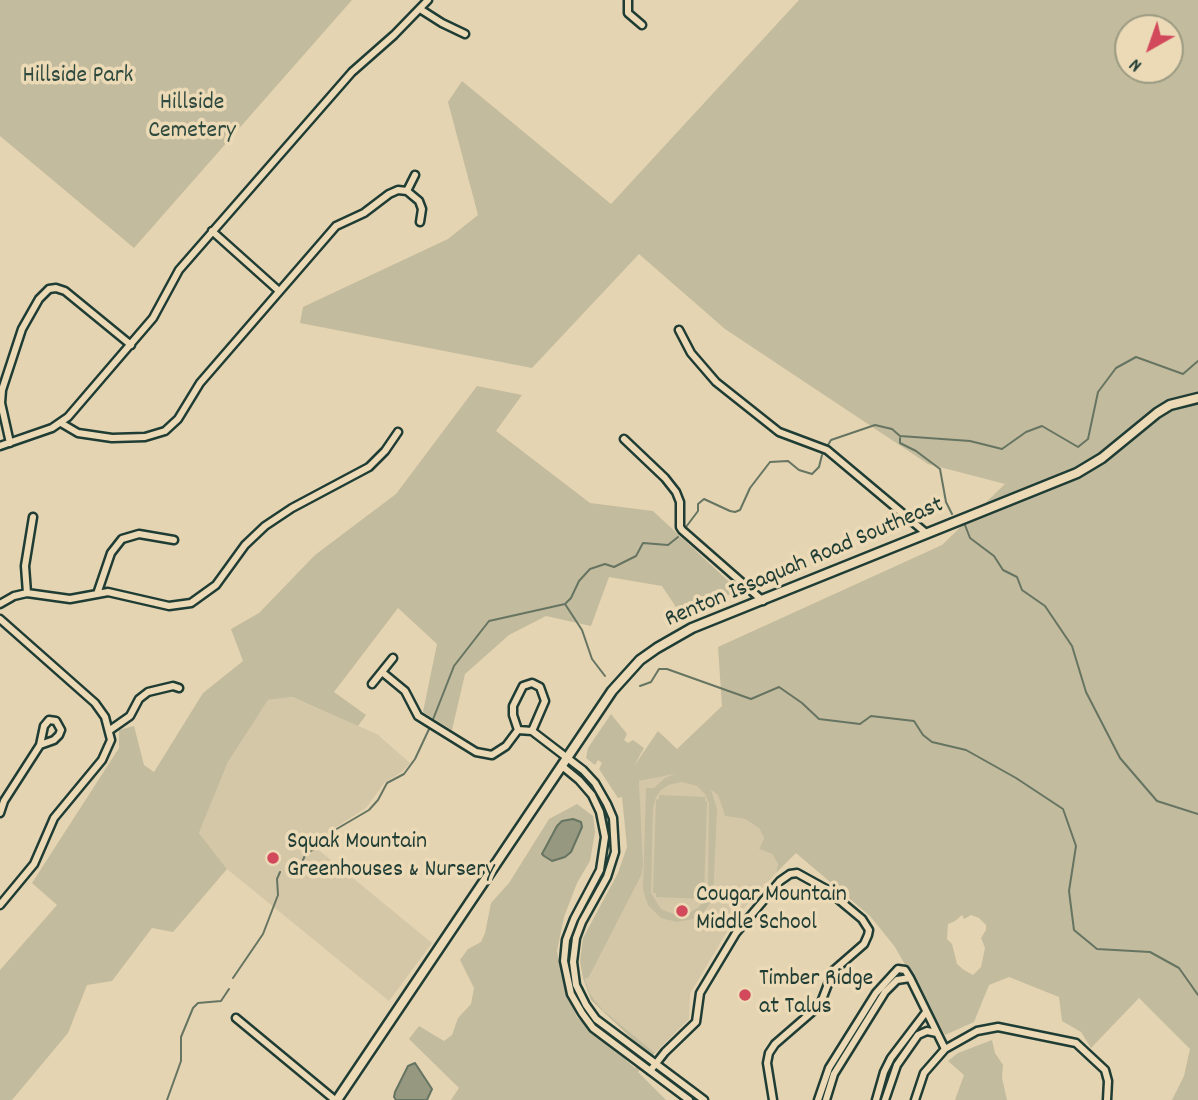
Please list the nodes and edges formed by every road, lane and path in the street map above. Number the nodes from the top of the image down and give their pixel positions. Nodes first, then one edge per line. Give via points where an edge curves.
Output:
1 (428, 0) edge
2 (628, 0) edge
3 (420, 9) junction
4 (642, 25) dead end
5 (465, 34) dead end
6 (415, 175) dead end
7 (407, 191) junction
8 (420, 222) dead end
9 (212, 232) junction
10 (279, 291) junction
11 (679, 330) dead end
12 (131, 345) junction
13 (1198, 398) edge
14 (61, 423) junction
15 (398, 432) dead end
16 (624, 439) dead end
17 (10, 443) junction
18 (0, 446) edge
19 (33, 517) dead end
20 (926, 533) junction
21 (174, 540) dead end
22 (27, 593) junction
23 (97, 594) junction
24 (763, 601) junction
25 (0, 604) edge
26 (0, 620) edge
27 (393, 658) dead end
28 (382, 672) junction
29 (372, 684) dead end
30 (179, 688) dead end
31 (110, 730) junction
32 (518, 730) junction
33 (532, 731) junction
34 (40, 745) dead end
35 (567, 758) junction
36 (562, 766) junction
37 (0, 813) edge
38 (0, 905) edge
39 (911, 978) junction
40 (926, 1012) junction
41 (236, 1018) dead end
42 (937, 1033) junction
43 (945, 1049) junction
44 (655, 1063) junction
45 (650, 1071) junction
46 (336, 1100) edge
47 (689, 1100) edge
48 (704, 1100) edge
49 (773, 1100) edge
50 (818, 1100) edge
51 (826, 1100) edge
52 (876, 1100) edge
53 (885, 1100) edge
54 (915, 1100) edge
55 (1107, 1100) edge

1 - 3 street
2 - 4 street via 628,13
3 - 5 street
3 - 9 street via 352,72
6 - 7 street
7 - 8 street via 421,204
7 - 10 street via 394,191 336,226
9 - 10 street
9 - 12 street via 178,270 153,318
10 - 14 street via 165,431 112,438 78,433
11 - 20 street via 691,353 716,382 779,432 827,450
12 - 14 street
12 - 17 street via 65,291 49,289 22,329 2,390
13 - 20 main road, Renton Issaquah Road Southeast via 1157,413 1077,473
14 - 17 street
15 - 23 street via 369,467 265,526 198,600 169,606 116,593
16 - 24 street via 676,492 682,530
17 - 18 street
19 - 22 street via 25,566
20 - 24 main road, Renton Issaquah Road Southeast
21 - 23 street via 139,534 122,539 111,553
22 - 23 street via 59,598
22 - 25 street
24 - 35 main road, Renton Issaquah Road Southeast via 678,635 640,660 612,691
26 - 31 street via 95,703
27 - 28 street
28 - 29 street
28 - 32 street via 405,691 415,713 476,752 487,755 502,750
30 - 31 street via 173,685 148,692 130,716
31 - 38 street via 110,745 102,760 54,818 34,864
32 - 33 street
32 - 33 street via 513,706 523,686 532,683 540,687 545,701
33 - 35 street
34 - 37 street
35 - 36 main road, Renton Issaquah Road Southeast
35 - 44 street via 600,789 615,835 611,869 576,938 576,985 597,1019
36 - 45 street via 595,800 605,837 600,870 566,940 567,985 593,1028
36 - 46 main road, Renton Issaquah Road Southeast
39 - 40 street
39 - 50 street via 898,969 876,993 827,1071
39 - 51 street via 897,980 885,992 834,1074
40 - 42 street
40 - 52 street via 888,1064
41 - 46 street
42 - 43 street
42 - 53 street via 918,1035 897,1065
43 - 54 street via 924,1073
43 - 55 street via 964,1036 990,1028 1076,1043 1105,1070
44 - 45 street
44 - 48 street
44 - 49 street via 694,1027 700,993 731,940 780,881 797,873 826,889 869,930 864,944 833,971 820,1006 769,1053
45 - 47 street

